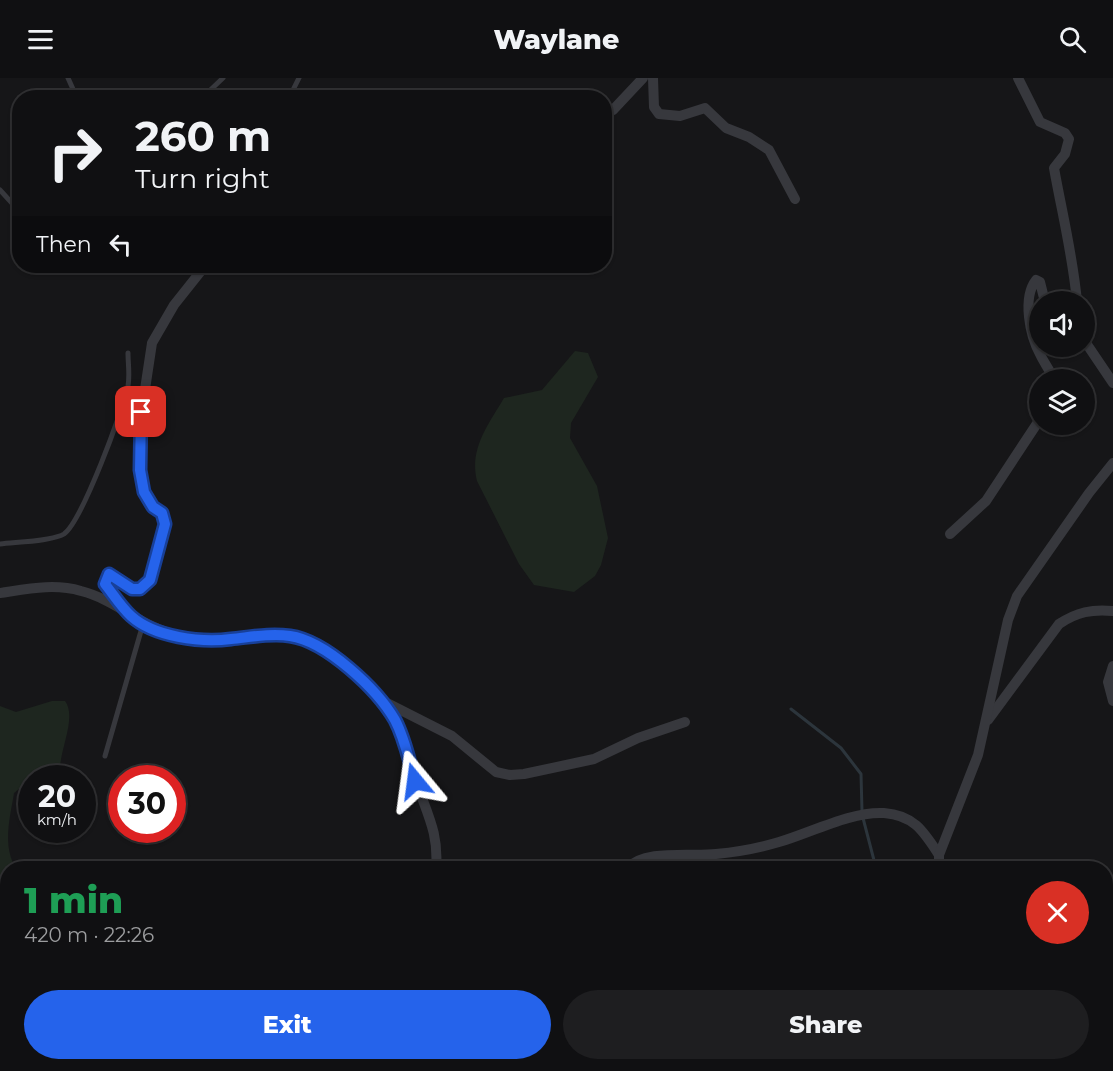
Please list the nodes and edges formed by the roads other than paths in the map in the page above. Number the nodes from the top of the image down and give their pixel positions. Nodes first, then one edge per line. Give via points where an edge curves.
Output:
1 (223, 78) edge
2 (643, 78) edge
3 (653, 78) edge
4 (1018, 78) edge
5 (210, 90) edge
6 (612, 110) edge
7 (0, 190) edge
8 (795, 199) dead end
9 (12, 203) edge
10 (199, 273) edge
11 (1030, 291) edge
12 (1042, 291) edge
13 (1076, 291) edge
14 (128, 353) dead end
15 (1095, 357) edge
16 (1113, 383) edge
17 (1029, 435) edge
18 (1113, 463) edge
19 (950, 534) dead end
20 (0, 544) edge
21 (0, 593) edge
22 (1113, 611) edge
23 (131, 616) junction
24 (143, 624) junction
25 (1113, 666) edge
26 (381, 700) junction
27 (1113, 701) edge
28 (685, 722) dead end
29 (984, 725) junction
30 (105, 756) dead end
31 (939, 855) junction
32 (437, 861) edge
33 (639, 861) edge
34 (939, 861) edge

1 - 5 lane
2 - 6 street
3 - 8 street via 654,107 659,114 680,116 705,108 726,128 769,150
4 - 13 street via 1040,122 1069,138 1065,154 1054,168
7 - 9 lane
10 - 23 street via 174,305 152,343 139,429 140,470 144,492 162,513 165,524 150,580 140,589 132,589 109,574 105,584
11 - 12 street via 1036,280
14 - 20 lane via 128,383 120,415 72,523 64,534
15 - 16 street
17 - 19 street via 986,501
18 - 29 street via 1017,596
21 - 23 street via 44,587 81,591
22 - 29 street via 1073,614 1059,624
23 - 24 street
24 - 26 street via 193,638 281,635 305,639 330,654
24 - 30 lane
25 - 27 street via 1108,682
26 - 28 street via 452,736 496,772 510,775 594,759
26 - 32 street via 402,737 434,828
29 - 31 street via 978,755
31 - 33 street via 916,823 883,813 844,820 777,842 716,854
31 - 34 street

